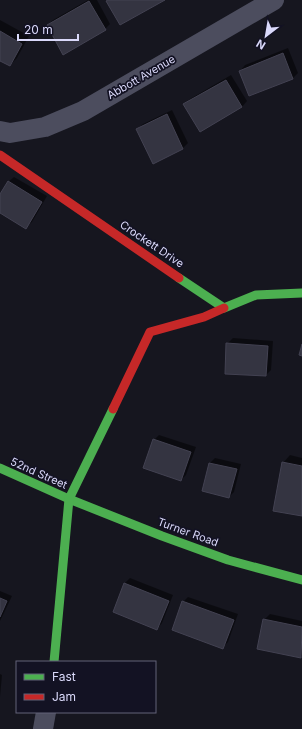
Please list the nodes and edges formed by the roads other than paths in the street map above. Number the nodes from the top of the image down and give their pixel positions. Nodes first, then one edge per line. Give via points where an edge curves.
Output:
1 (274, 0) edge
2 (0, 131) edge
3 (0, 155) edge
4 (302, 293) edge
5 (224, 308) junction
6 (0, 468) edge
7 (69, 499) junction
8 (302, 580) edge
9 (54, 661) edge
10 (46, 713) edge
11 (43, 729) edge

1 - 2 street, Abbott Avenue via 83,111 45,127 10,134
3 - 5 street, Crockett Drive
4 - 5 street via 256,295
5 - 7 street via 204,317 150,332
6 - 7 street, 52nd Street
7 - 8 street, Turner Road via 228,560
7 - 9 street
10 - 11 street

